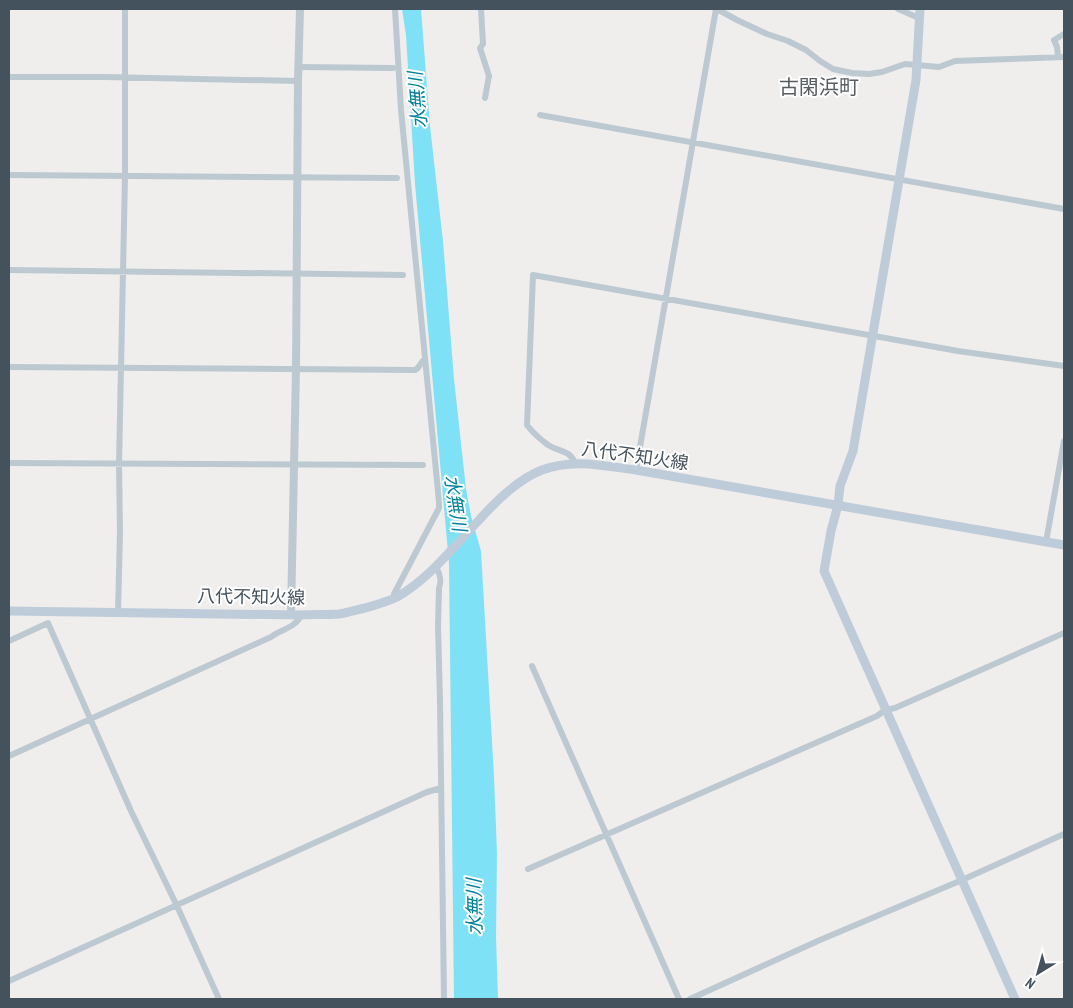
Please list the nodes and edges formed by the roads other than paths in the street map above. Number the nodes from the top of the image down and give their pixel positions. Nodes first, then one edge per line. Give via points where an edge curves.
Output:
1 (125, 9) edge
2 (300, 9) edge
3 (395, 9) edge
4 (480, 9) edge
5 (716, 9) edge
6 (898, 9) edge
7 (919, 13) edge
8 (1064, 34) edge
9 (1061, 57) edge
10 (917, 65) junction
11 (298, 68) junction
12 (393, 68) dead end
13 (9, 77) edge
14 (125, 78) junction
15 (298, 81) junction
16 (485, 98) dead end
17 (540, 115) dead end
18 (693, 143) junction
19 (9, 175) edge
20 (125, 176) junction
21 (297, 178) junction
22 (397, 178) dead end
23 (900, 179) junction
24 (1064, 209) edge
25 (9, 270) edge
26 (123, 272) junction
27 (296, 274) junction
28 (404, 275) dead end
29 (666, 298) junction
30 (872, 336) junction
31 (425, 359) junction
32 (1064, 366) edge
33 (9, 367) edge
34 (122, 368) junction
35 (296, 369) junction
36 (1064, 441) edge
37 (9, 463) edge
38 (575, 463) junction
39 (119, 464) junction
40 (294, 465) junction
41 (423, 465) dead end
42 (636, 470) junction
43 (838, 505) junction
44 (1046, 542) junction
45 (1064, 545) edge
46 (438, 565) junction
47 (395, 598) junction
48 (9, 611) edge
49 (118, 612) junction
50 (296, 615) junction
51 (1064, 633) edge
52 (9, 641) edge
53 (532, 666) dead end
54 (885, 710) junction
55 (91, 718) junction
56 (9, 756) edge
57 (441, 788) junction
58 (606, 834) junction
59 (1064, 834) edge
60 (528, 868) dead end
61 (962, 880) junction
62 (177, 906) junction
63 (9, 981) edge
64 (219, 999) edge
65 (444, 999) edge
66 (679, 999) edge
67 (690, 999) edge
68 (1015, 999) edge

1 - 14 street
2 - 11 street
3 - 31 street via 401,110
4 - 16 street via 483,44 480,48 489,76
5 - 10 street via 806,50 833,69 869,74 905,64
5 - 18 street
6 - 7 street
7 - 10 main road
8 - 9 street via 1054,40
9 - 10 street via 955,61 939,67
10 - 23 main road
11 - 12 street
11 - 15 street
13 - 14 street
14 - 15 street
14 - 20 street
15 - 21 street
17 - 18 street
18 - 23 street
18 - 29 street
19 - 20 street
20 - 21 street
20 - 26 street
21 - 22 street
21 - 27 street
23 - 24 street
23 - 30 main road
25 - 26 street
26 - 27 street
26 - 34 street
27 - 28 street
27 - 35 street
29 - 30 street
29 - 38 street via 533,275 527,425 551,446 568,453
29 - 42 street
30 - 32 street
30 - 43 main road via 853,451 840,486
31 - 35 street via 415,370
31 - 47 street via 440,502 394,594
33 - 34 street
34 - 35 street
34 - 39 street
35 - 40 street
36 - 44 street
37 - 39 street
38 - 42 main road, 八代不知火線
38 - 46 main road, 八代不知火線 via 541,470 510,488
39 - 40 street
39 - 49 street
40 - 41 street
40 - 50 street
42 - 43 main road, 八代不知火線
43 - 44 main road, 八代不知火線
43 - 54 main road via 824,571
44 - 45 main road, 八代不知火線
46 - 47 main road, 八代不知火線
46 - 57 street via 441,583 438,588
47 - 50 main road, 八代不知火線 via 339,614
48 - 49 main road, 八代不知火線
49 - 50 main road, 八代不知火線
50 - 55 street via 296,624 271,637
51 - 54 street
52 - 55 street via 48,622
53 - 58 street
54 - 58 street
54 - 61 main road
55 - 56 street
55 - 62 street
57 - 62 street
57 - 65 street
58 - 60 street
58 - 66 street
59 - 61 street
61 - 67 street
61 - 68 main road
62 - 63 street
62 - 64 street

